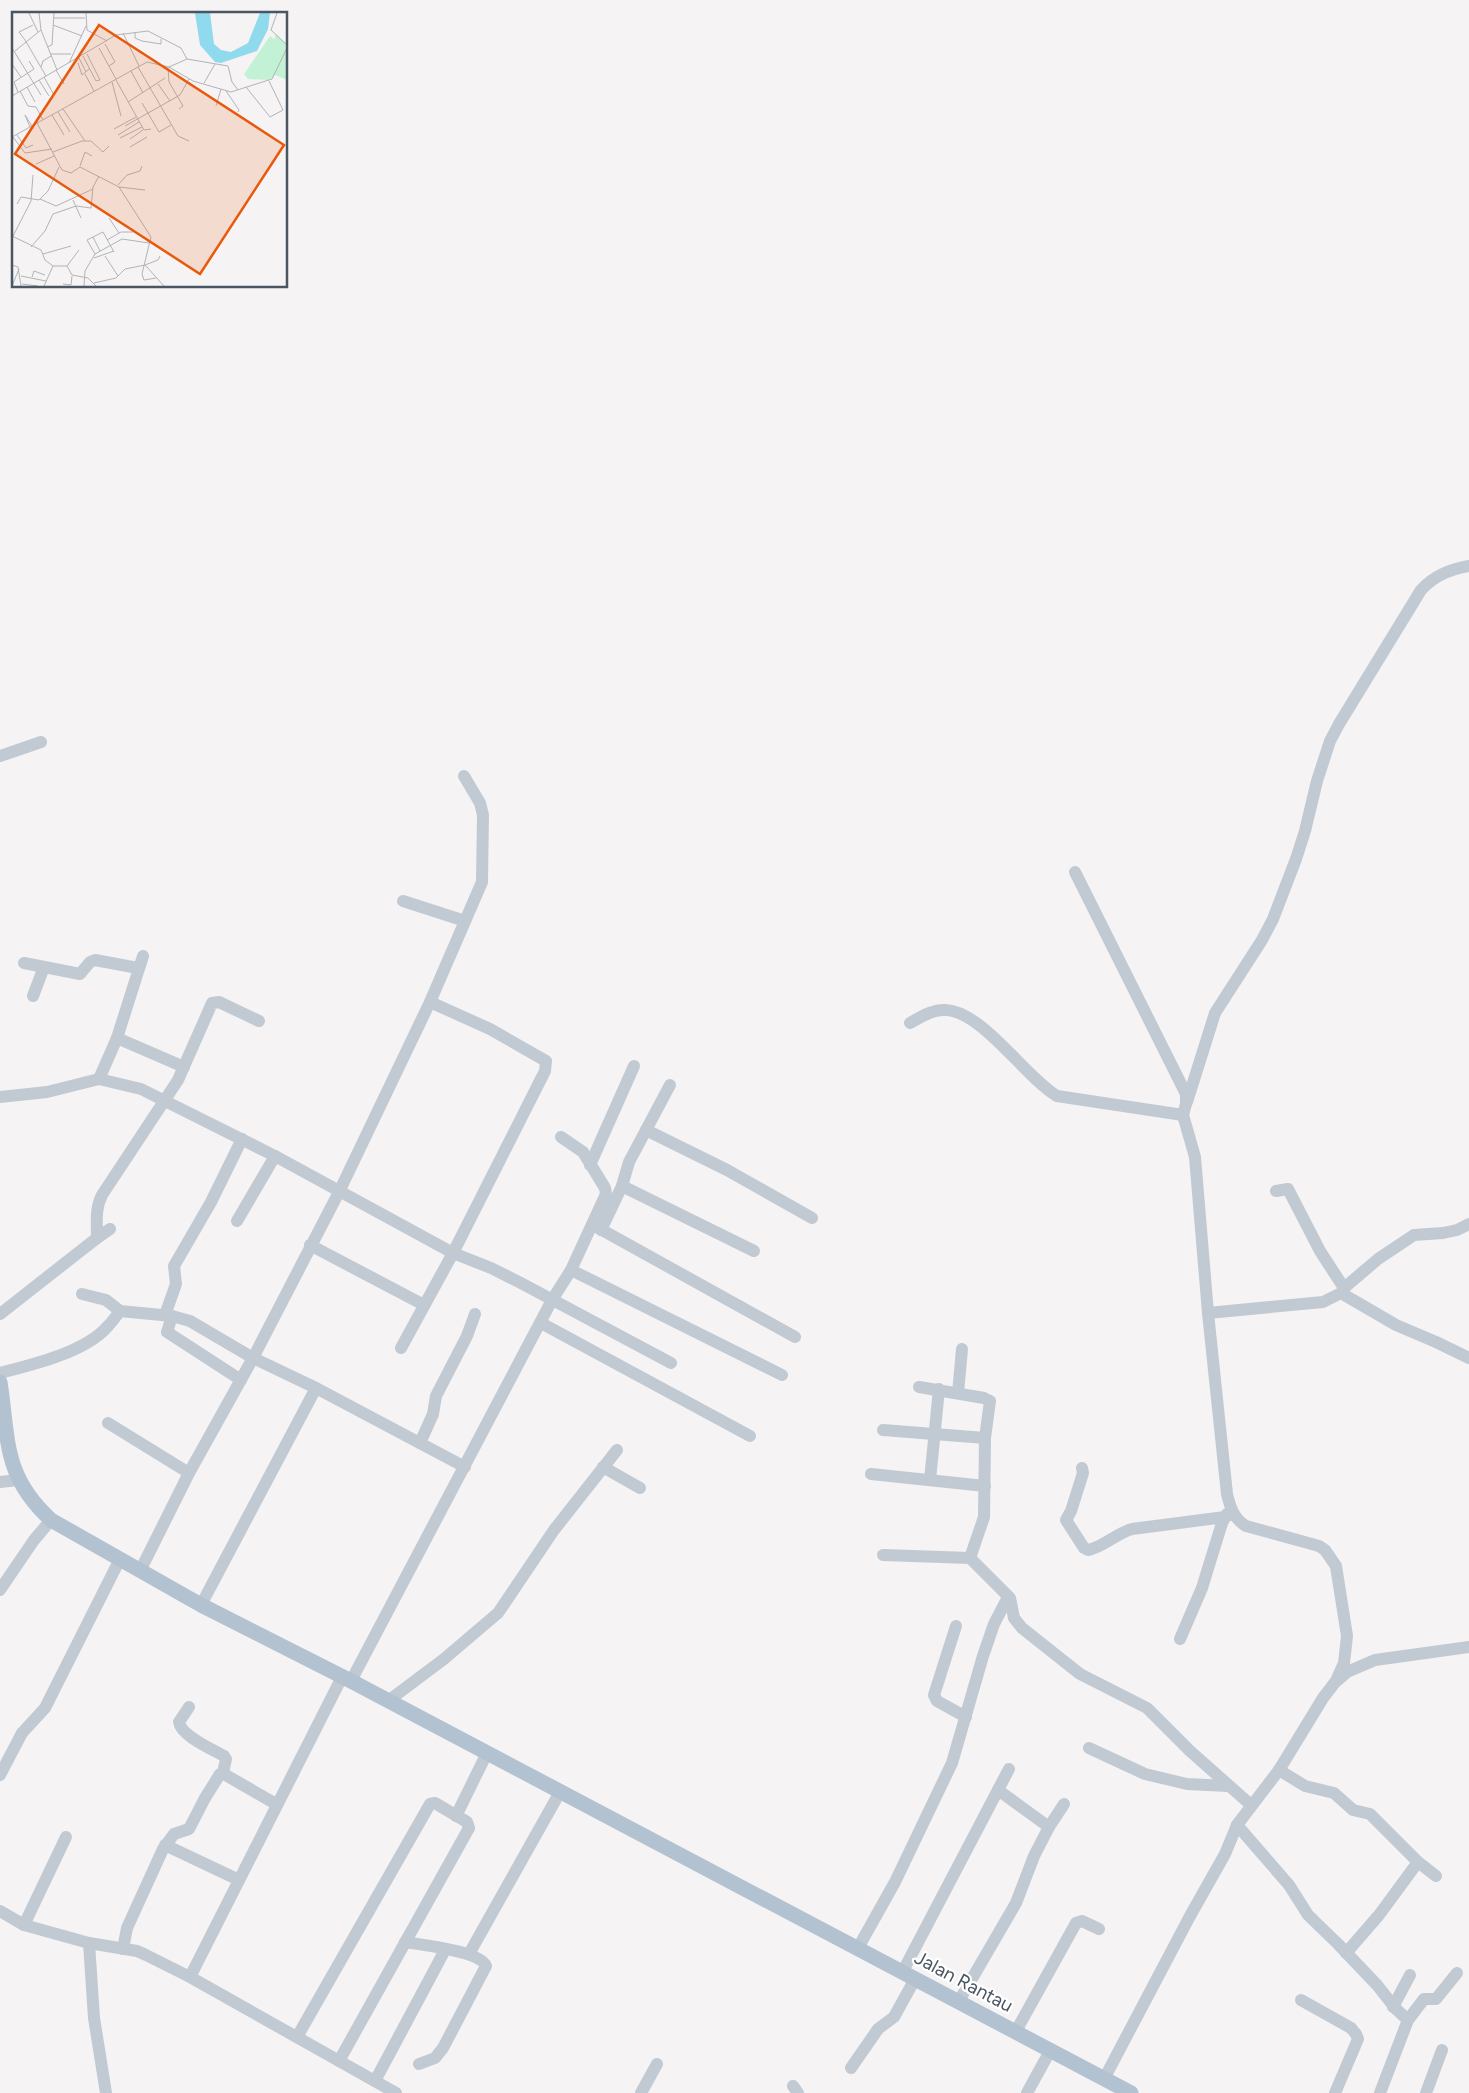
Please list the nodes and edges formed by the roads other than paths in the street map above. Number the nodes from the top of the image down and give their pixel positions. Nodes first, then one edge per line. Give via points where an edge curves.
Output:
1 (1469, 566) edge
2 (41, 742) dead end
3 (0, 756) edge
4 (464, 776) dead end
5 (1075, 872) dead end
6 (403, 901) dead end
7 (465, 921) junction
8 (24, 963) dead end
9 (44, 967) junction
10 (33, 996) dead end
11 (430, 1002) junction
12 (259, 1021) dead end
13 (910, 1023) dead end
14 (117, 1038) junction
15 (634, 1066) dead end
16 (184, 1067) junction
17 (99, 1079) junction
18 (670, 1085) dead end
19 (0, 1096) edge
20 (166, 1101) junction
21 (1184, 1110) junction
22 (646, 1130) junction
23 (561, 1138) dead end
24 (242, 1139) junction
25 (275, 1156) junction
26 (590, 1165) junction
27 (622, 1186) junction
28 (1276, 1191) dead end
29 (339, 1192) junction
30 (812, 1218) dead end
31 (238, 1222) dead end
32 (1469, 1224) edge
33 (597, 1227) junction
34 (110, 1229) dead end
35 (97, 1238) junction
36 (314, 1248) junction
37 (754, 1252) dead end
38 (453, 1253) junction
39 (571, 1270) junction
40 (1343, 1290) junction
41 (82, 1294) dead end
42 (552, 1300) junction
43 (424, 1305) junction
44 (120, 1311) junction
45 (1208, 1313) junction
46 (0, 1314) edge
47 (475, 1314) dead end
48 (169, 1315) junction
49 (541, 1323) junction
50 (795, 1338) dead end
51 (401, 1348) dead end
52 (962, 1349) dead end
53 (253, 1358) junction
54 (1469, 1358) edge
55 (672, 1363) dead end
56 (0, 1373) edge
57 (782, 1375) dead end
58 (241, 1380) junction
59 (0, 1382) edge
60 (919, 1387) dead end
61 (316, 1388) junction
62 (939, 1389) junction
63 (958, 1393) junction
64 (108, 1423) dead end
65 (883, 1430) dead end
66 (935, 1434) junction
67 (750, 1436) dead end
68 (986, 1438) junction
69 (420, 1443) junction
70 (617, 1450) dead end
71 (465, 1467) junction
72 (603, 1467) junction
73 (1082, 1468) dead end
74 (189, 1473) junction
75 (871, 1474) dead end
76 (18, 1480) junction
77 (930, 1480) junction
78 (0, 1482) edge
79 (985, 1486) junction
80 (640, 1488) dead end
81 (1230, 1516) junction
82 (50, 1520) junction
83 (883, 1555) dead end
84 (970, 1558) junction
85 (120, 1559) junction
86 (140, 1571) junction
87 (0, 1590) edge
88 (1008, 1597) junction
89 (200, 1605) junction
90 (956, 1626) dead end
91 (1180, 1640) dead end
92 (1469, 1647) edge
93 (346, 1679) junction
94 (1336, 1681) junction
95 (388, 1701) junction
96 (189, 1707) dead end
97 (966, 1717) junction
98 (1089, 1748) dead end
99 (487, 1753) junction
100 (1009, 1769) dead end
101 (1279, 1770) junction
102 (222, 1773) junction
103 (0, 1775) edge
104 (1228, 1786) junction
105 (998, 1790) junction
106 (560, 1792) junction
107 (276, 1804) junction
108 (1064, 1804) dead end
109 (1251, 1804) junction
110 (456, 1816) junction
111 (1236, 1825) junction
112 (1049, 1827) junction
113 (66, 1837) dead end
114 (165, 1845) junction
115 (1418, 1862) junction
116 (1436, 1876) dead end
117 (239, 1880) junction
118 (0, 1911) edge
119 (24, 1925) junction
120 (1100, 1929) dead end
121 (405, 1942) junction
122 (89, 1943) junction
123 (858, 1948) junction
124 (122, 1949) junction
125 (445, 1950) junction
126 (1346, 1953) junction
127 (469, 1954) junction
128 (1457, 1973) dead end
129 (909, 1975) junction
130 (1410, 1975) dead end
131 (190, 1977) junction
132 (1301, 2000) dead end
133 (959, 2002) junction
134 (1393, 2007) junction
135 (1408, 2020) junction
136 (1016, 2032) junction
137 (297, 2037) junction
138 (1442, 2050) dead end
139 (1050, 2051) junction
140 (339, 2061) junction
141 (419, 2064) dead end
142 (657, 2064) dead end
143 (850, 2068) dead end
144 (1104, 2079) junction
145 (379, 2083) junction
146 (106, 2093) edge
147 (396, 2093) edge
148 (641, 2093) edge
149 (1027, 2093) edge
150 (1131, 2093) edge
151 (1335, 2093) edge
152 (1380, 2093) edge
153 (1426, 2093) edge

1 - 21 street via 1446,571 1421,590 1339,724 1323,759 1296,859 1274,919 1215,1013
2 - 3 street
4 - 7 street via 480,803 483,815 481,890
5 - 21 street via 1186,1094
6 - 7 street
7 - 11 street
8 - 9 street
9 - 10 street
9 - 14 street via 80,974 95,960 140,962
11 - 29 street
11 - 38 street via 490,1029 547,1064
12 - 16 street via 214,1002
13 - 21 street via 934,1011 954,1011 978,1025 1057,1096
14 - 16 street
14 - 17 street
15 - 26 street
16 - 20 street
17 - 19 street via 47,1092
17 - 20 street via 141,1089
18 - 22 street
20 - 24 street
20 - 35 street via 102,1195 96,1216
21 - 45 street via 1195,1157
22 - 27 street via 629,1162
22 - 30 street via 727,1170
23 - 26 street via 584,1152
24 - 25 street
24 - 48 street via 174,1268 176,1284
25 - 29 street
25 - 31 street
26 - 33 street via 606,1191
27 - 33 street
27 - 37 street
28 - 40 street via 1288,1189
29 - 36 street
29 - 38 street
32 - 40 street via 1443,1233 1414,1235 1378,1259
33 - 39 street
33 - 50 street
34 - 35 street
35 - 46 street
36 - 43 street
36 - 53 street
38 - 42 street via 491,1268
38 - 43 street
39 - 42 street
39 - 57 street
40 - 45 street via 1323,1302
40 - 54 street via 1396,1325
41 - 44 street via 106,1300
42 - 49 street
42 - 55 street
43 - 51 street
44 - 48 street
44 - 56 street via 98,1335 64,1354
45 - 81 street
47 - 69 street via 436,1396 432,1420
48 - 53 street via 190,1321
48 - 58 street via 166,1332
49 - 67 street
49 - 71 street
52 - 63 street
53 - 58 street
53 - 61 street
58 - 74 street
59 - 76 main road, Jalan Rantau via 8,1454
60 - 62 street
61 - 69 street
61 - 89 street
62 - 63 street
62 - 66 street
63 - 68 street via 990,1401
64 - 74 street
65 - 66 street
66 - 68 street
66 - 77 street
68 - 79 street
69 - 71 street
70 - 72 street
71 - 93 street
72 - 80 street
72 - 95 street via 554,1530 498,1613
73 - 81 street via 1066,1520 1088,1550 1132,1529
74 - 86 street
75 - 77 street
76 - 78 street
76 - 82 main road, Jalan Rantau via 35,1506
77 - 79 street
79 - 84 street via 984,1518
81 - 91 street
81 - 94 street via 1246,1526 1319,1546 1336,1566 1347,1636 1344,1663
82 - 85 main road, Jalan Rantau
82 - 87 street
83 - 84 street
84 - 88 street
85 - 86 main road, Jalan Rantau
85 - 103 street via 45,1708 18,1738
86 - 89 main road, Jalan Rantau
88 - 97 street via 994,1624
88 - 104 street via 1020,1627 1080,1674 1147,1708
89 - 93 main road, Jalan Rantau
90 - 97 street via 934,1695 937,1701
92 - 94 street via 1375,1660 1347,1672
93 - 95 main road, Jalan Rantau
93 - 107 street
94 - 101 street
95 - 99 main road, Jalan Rantau
96 - 102 street via 179,1722 180,1728 225,1757
97 - 123 street via 952,1763 895,1882
98 - 104 street via 1145,1774 1187,1784
99 - 106 main road, Jalan Rantau
99 - 110 street
100 - 105 street
101 - 109 street
101 - 115 street via 1305,1786 1334,1793 1354,1810 1370,1814
102 - 107 street
102 - 114 street via 204,1798 189,1829 174,1834
104 - 109 street
105 - 112 street
105 - 129 street
106 - 123 main road, Jalan Rantau
106 - 127 street
107 - 117 street
108 - 112 street
109 - 111 street
110 - 121 street via 467,1822 468,1828
110 - 137 street via 435,1803 430,1804
111 - 126 street via 1289,1885 1308,1915
111 - 144 street via 1221,1862
112 - 133 street via 1016,1902
113 - 119 street
114 - 117 street
114 - 124 street via 127,1928
115 - 116 street
115 - 126 street
117 - 131 street
118 - 119 street
119 - 122 street
120 - 136 street via 1082,1921 1076,1923
121 - 125 street
121 - 140 street
122 - 124 street
122 - 146 street via 94,2018
123 - 129 main road, Jalan Rantau
124 - 131 street via 146,1955
125 - 127 street
125 - 145 street
126 - 134 street
127 - 141 street via 483,1960 486,1969 436,2058
128 - 135 street via 1436,1999 1424,1999
129 - 133 main road, Jalan Rantau
129 - 143 street via 894,2017 878,2029
130 - 134 street
131 - 137 street
132 - 151 street via 1351,2028 1358,2039
133 - 136 main road, Jalan Rantau
134 - 135 street
135 - 152 street
136 - 139 main road, Jalan Rantau
137 - 140 street
138 - 153 street
139 - 144 main road, Jalan Rantau
139 - 149 street
140 - 145 street
142 - 148 street
144 - 150 main road, Jalan Rantau
145 - 147 street

